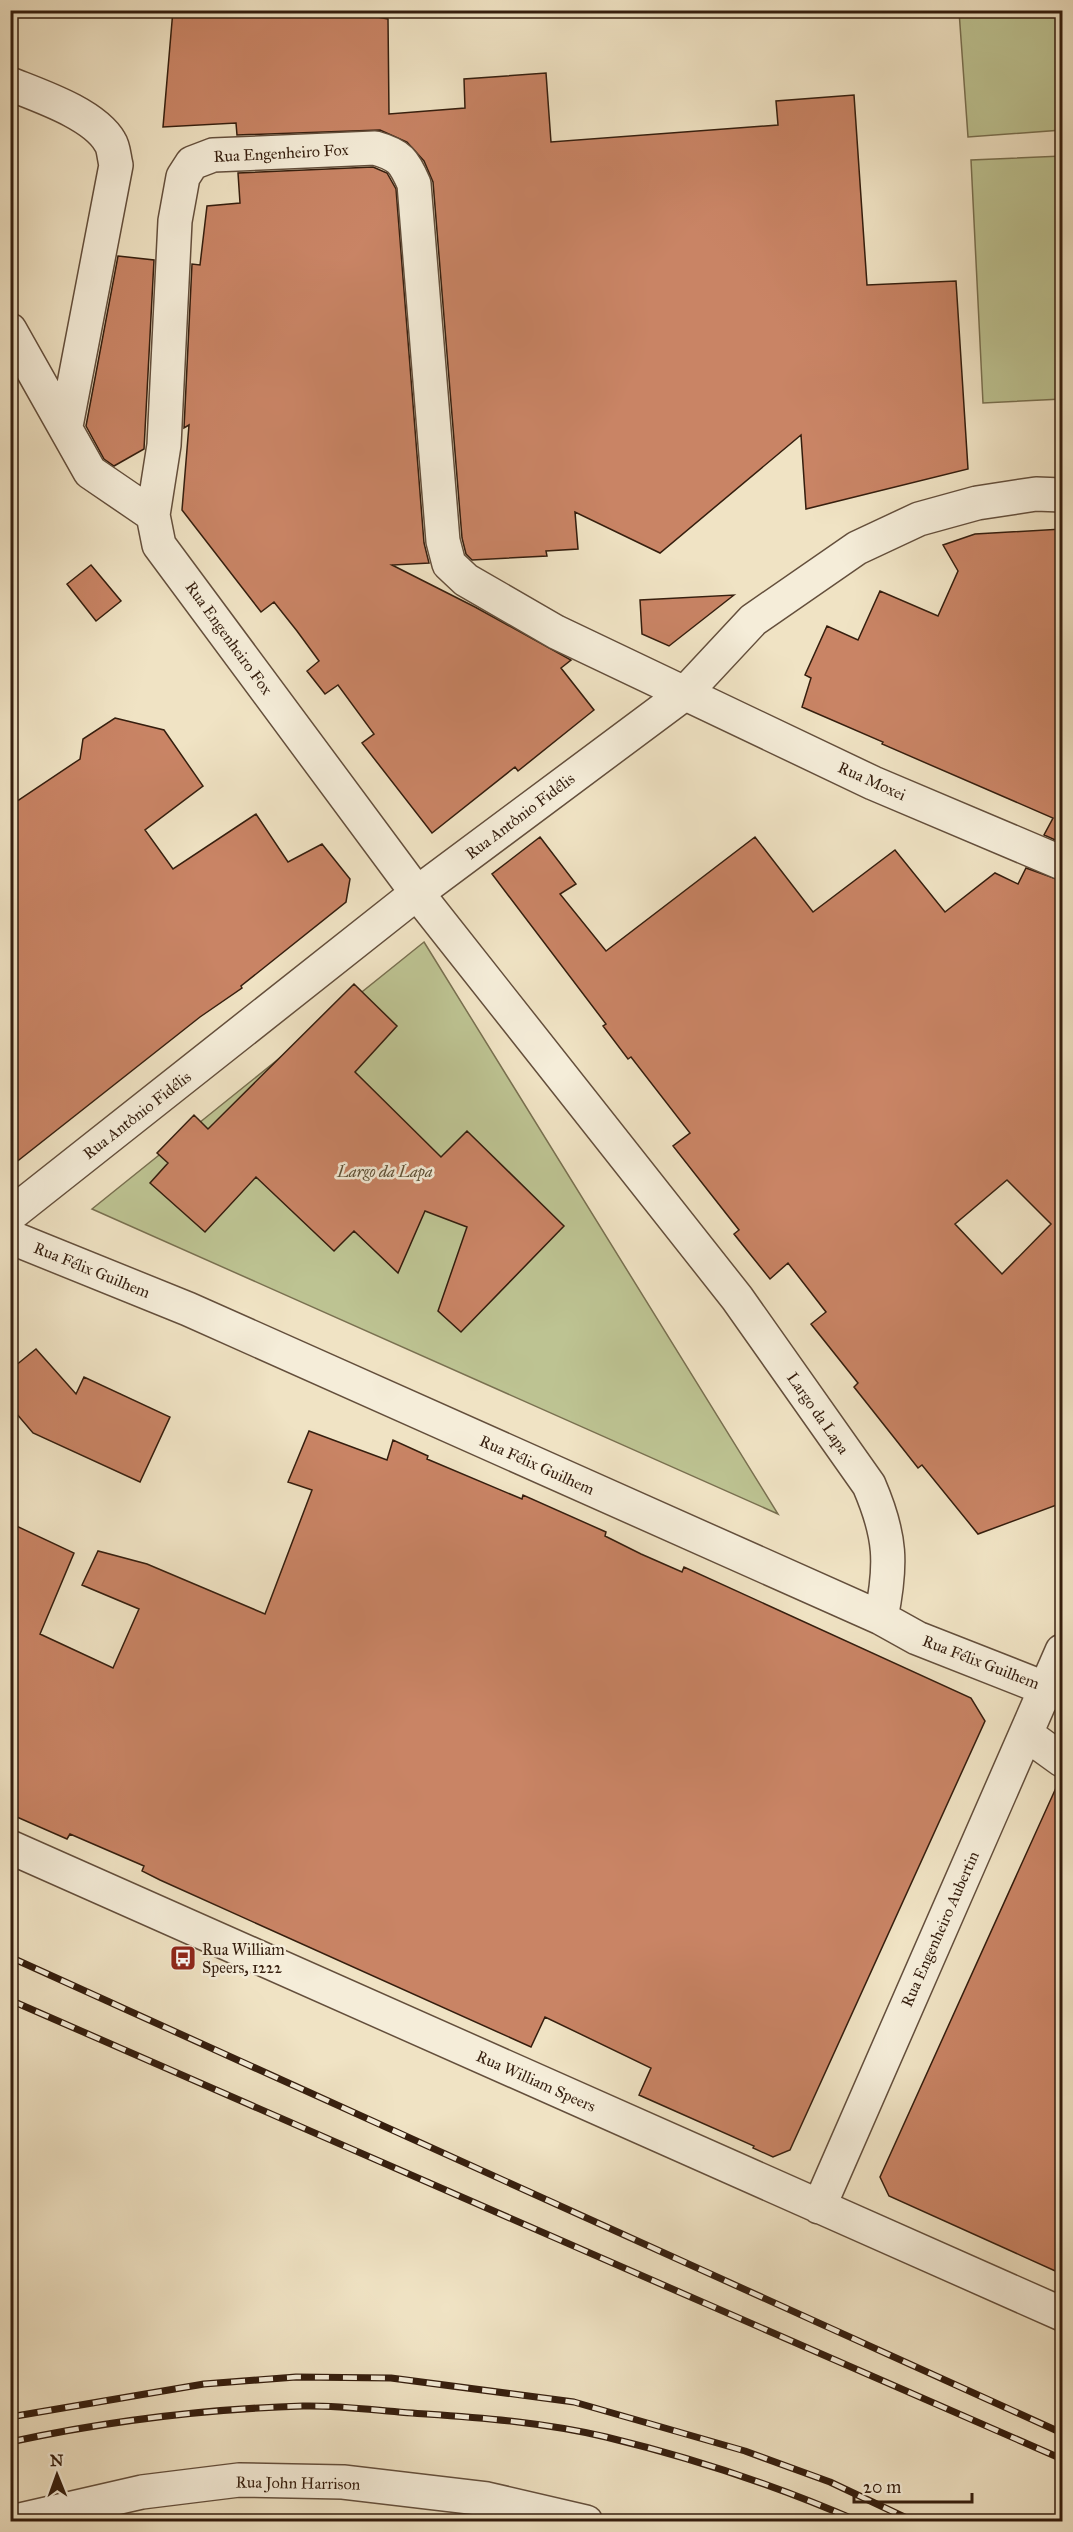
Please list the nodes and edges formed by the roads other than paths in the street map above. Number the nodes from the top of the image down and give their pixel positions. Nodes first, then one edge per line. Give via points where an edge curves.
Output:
1 (10, 84) edge
2 (10, 330) edge
3 (66, 426) junction
4 (1062, 495) edge
5 (153, 515) junction
6 (684, 694) junction
7 (1062, 863) edge
8 (417, 893) junction
9 (10, 1215) edge
10 (10, 1237) edge
11 (881, 1618) junction
12 (1062, 1651) edge
13 (1054, 1692) edge
14 (1026, 1734) junction
15 (1062, 1760) edge
16 (10, 1847) edge
17 (819, 2207) junction
18 (1062, 2314) edge
19 (10, 2522) edge
20 (586, 2522) edge

1 - 3 street via 49,99 98,126 111,144 116,165
2 - 3 street
3 - 5 street via 90,472
4 - 6 street, Rua Antônio Fidélis via 1036,494 919,519 858,548 753,620
5 - 6 street, Rua Engenheiro Fox via 164,445 175,221 183,177 192,163 213,155 375,148 393,153 405,163 414,184 443,540 449,564 466,580 556,632
5 - 8 street, Rua Engenheiro Fox via 159,545
6 - 7 street, Rua Moxei via 873,783
6 - 8 street, Rua Antônio Fidélis
8 - 9 street, Rua Antônio Fidélis
8 - 11 street, Largo da Lapa via 737,1298 869,1485 888,1539 889,1578
10 - 11 street, Rua Félix Guilhem via 188,1309
11 - 13 street, Rua Félix Guilhem via 917,1638
12 - 13 street, Rua Engenheiro Aubertin
13 - 14 street, Rua Engenheiro Aubertin
14 - 15 street
14 - 17 street, Rua Engenheiro Aubertin
16 - 17 street, Rua William Speers
17 - 18 street, Rua William Speers
19 - 20 street, Rua John Harrison via 142,2492 239,2480 343,2482 487,2499

